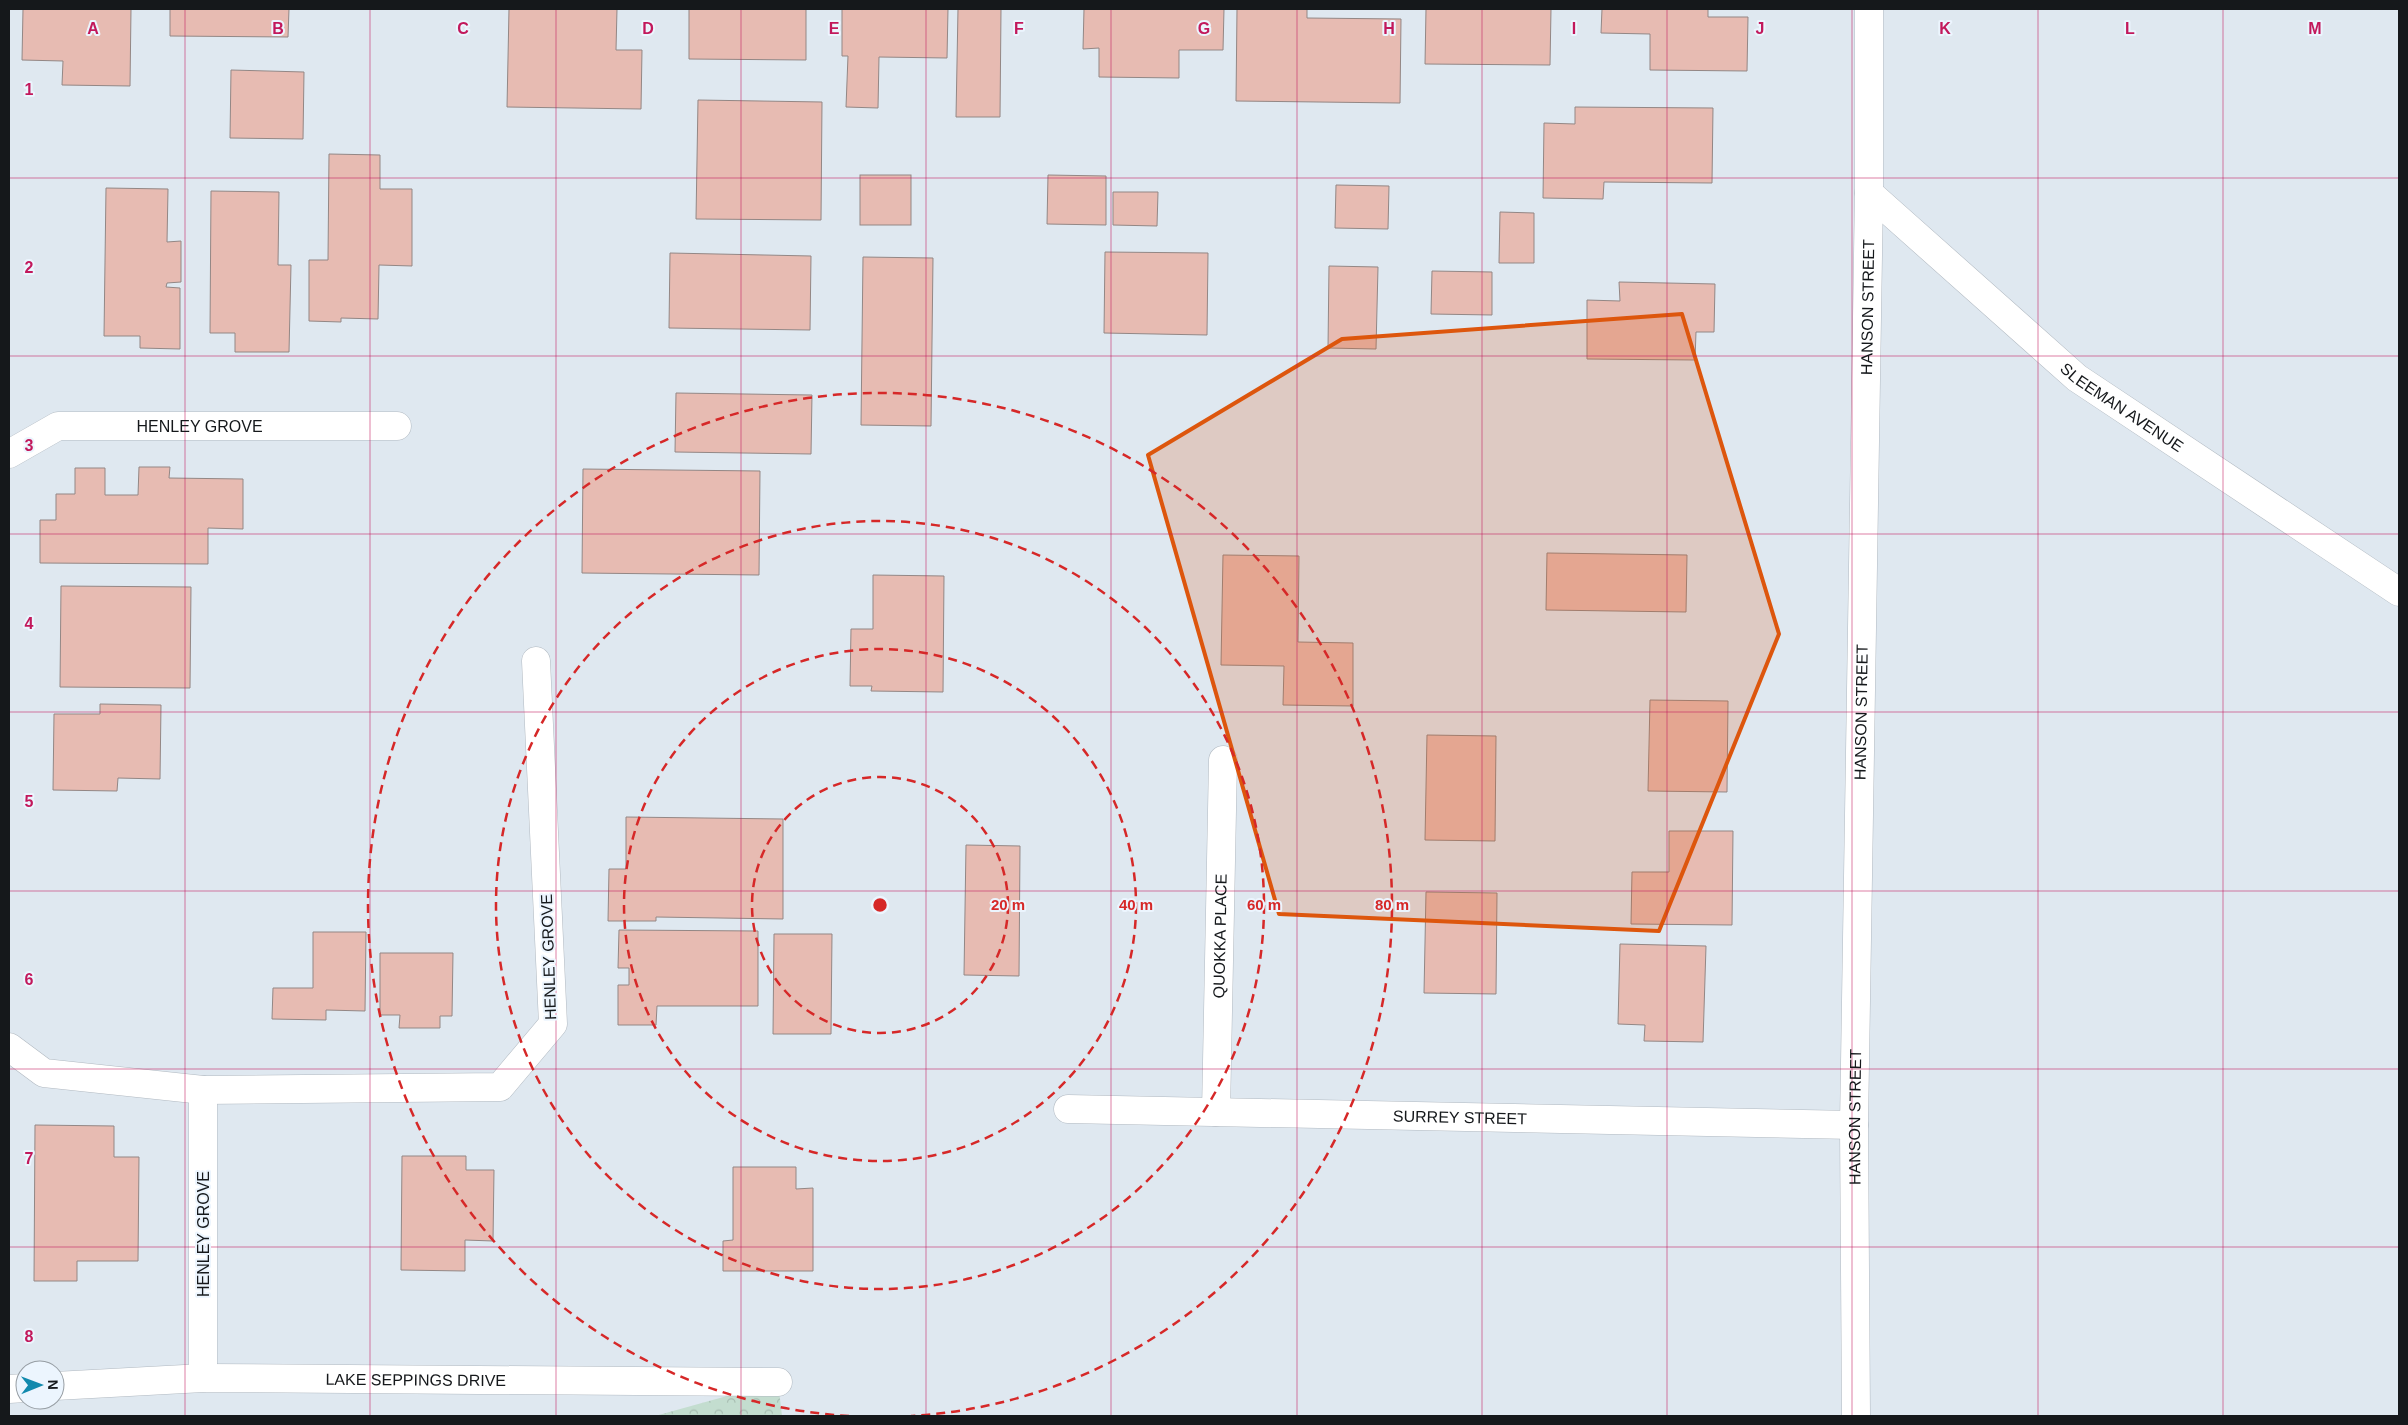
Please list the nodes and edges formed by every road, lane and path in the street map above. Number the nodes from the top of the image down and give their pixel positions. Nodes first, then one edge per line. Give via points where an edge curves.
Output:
1 (1870, 9) edge
2 (1869, 193) junction
3 (397, 426) dead end
4 (9, 454) edge
5 (2399, 592) edge
6 (536, 661) dead end
7 (1223, 760) dead end
8 (9, 1046) edge
9 (203, 1090) junction
10 (1068, 1109) dead end
11 (1216, 1112) junction
12 (1854, 1125) junction
13 (203, 1378) junction
14 (778, 1382) dead end
15 (65, 1385) edge
16 (1856, 1416) edge

1 - 2 street, HANSON STREET
2 - 5 street, SLEEMAN AVENUE via 2077,378
2 - 12 street, HANSON STREET
3 - 4 street, HENLEY GROVE via 58,426
6 - 9 street, HENLEY GROVE via 553,1024 500,1087
7 - 11 street, QUOKKA PLACE
8 - 9 street, HENLEY GROVE via 44,1072
9 - 13 street, HENLEY GROVE
10 - 11 street, SURREY STREET
11 - 12 street, SURREY STREET
12 - 16 street, HANSON STREET
13 - 14 street, LAKE SEPPINGS DRIVE
13 - 15 street, LAKE SEPPINGS DRIVE

